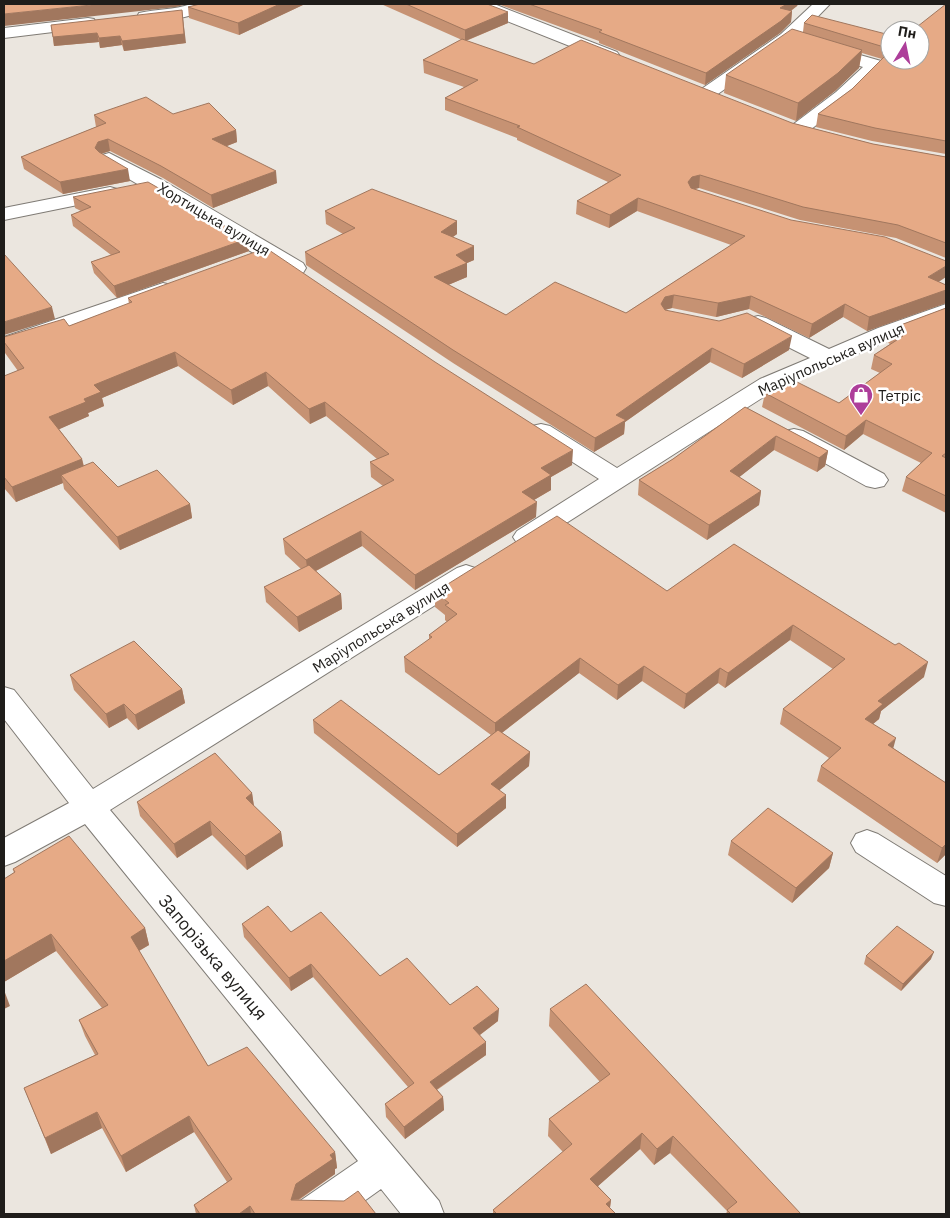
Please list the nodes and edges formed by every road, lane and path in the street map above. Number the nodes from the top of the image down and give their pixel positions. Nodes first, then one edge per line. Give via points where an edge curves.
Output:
1 (204, 4) edge
2 (480, 4) edge
3 (822, 4) edge
4 (129, 19) edge
5 (100, 22) edge
6 (4, 33) edge
7 (801, 43) junction
8 (624, 61) edge
9 (688, 87) edge
10 (706, 94) junction
11 (724, 101) edge
12 (780, 122) edge
13 (109, 159) edge
14 (155, 184) junction
15 (4, 214) edge
16 (270, 252) junction
17 (242, 262) edge
18 (310, 279) edge
19 (186, 282) edge
20 (946, 312) edge
21 (734, 320) edge
22 (4, 344) edge
23 (828, 358) junction
24 (736, 405) junction
25 (527, 422) edge
26 (618, 480) junction
27 (875, 480) dead end
28 (509, 547) edge
29 (484, 563) edge
30 (4, 698) edge
31 (89, 808) junction
32 (866, 843) dead end
33 (4, 854) edge
34 (946, 893) edge
35 (384, 1165) junction
36 (314, 1214) edge
37 (425, 1214) edge

1 - 4 street via 176,14
2 - 8 street
3 - 7 street
5 - 6 street
7 - 10 street
7 - 12 street via 875,65 807,132
9 - 10 street
10 - 11 street
13 - 14 street, Хортицька вулиця
14 - 15 street
14 - 16 street, Хортицька вулиця
16 - 17 street
16 - 18 street, Хортицька вулиця
19 - 22 street
20 - 23 street, Маріупольська вулиця
21 - 23 street via 748,318
23 - 24 street, Маріупольська вулиця via 768,384
24 - 26 street, Маріупольська вулиця
24 - 27 street
25 - 26 street
26 - 28 street, Маріупольська вулиця
29 - 31 street, Маріупольська вулиця
30 - 31 street, Запорізька вулиця
31 - 33 street, Маріупольська вулиця
31 - 35 street, Запорізька вулиця
32 - 34 street
35 - 36 street
35 - 37 street, Запорізька вулиця

